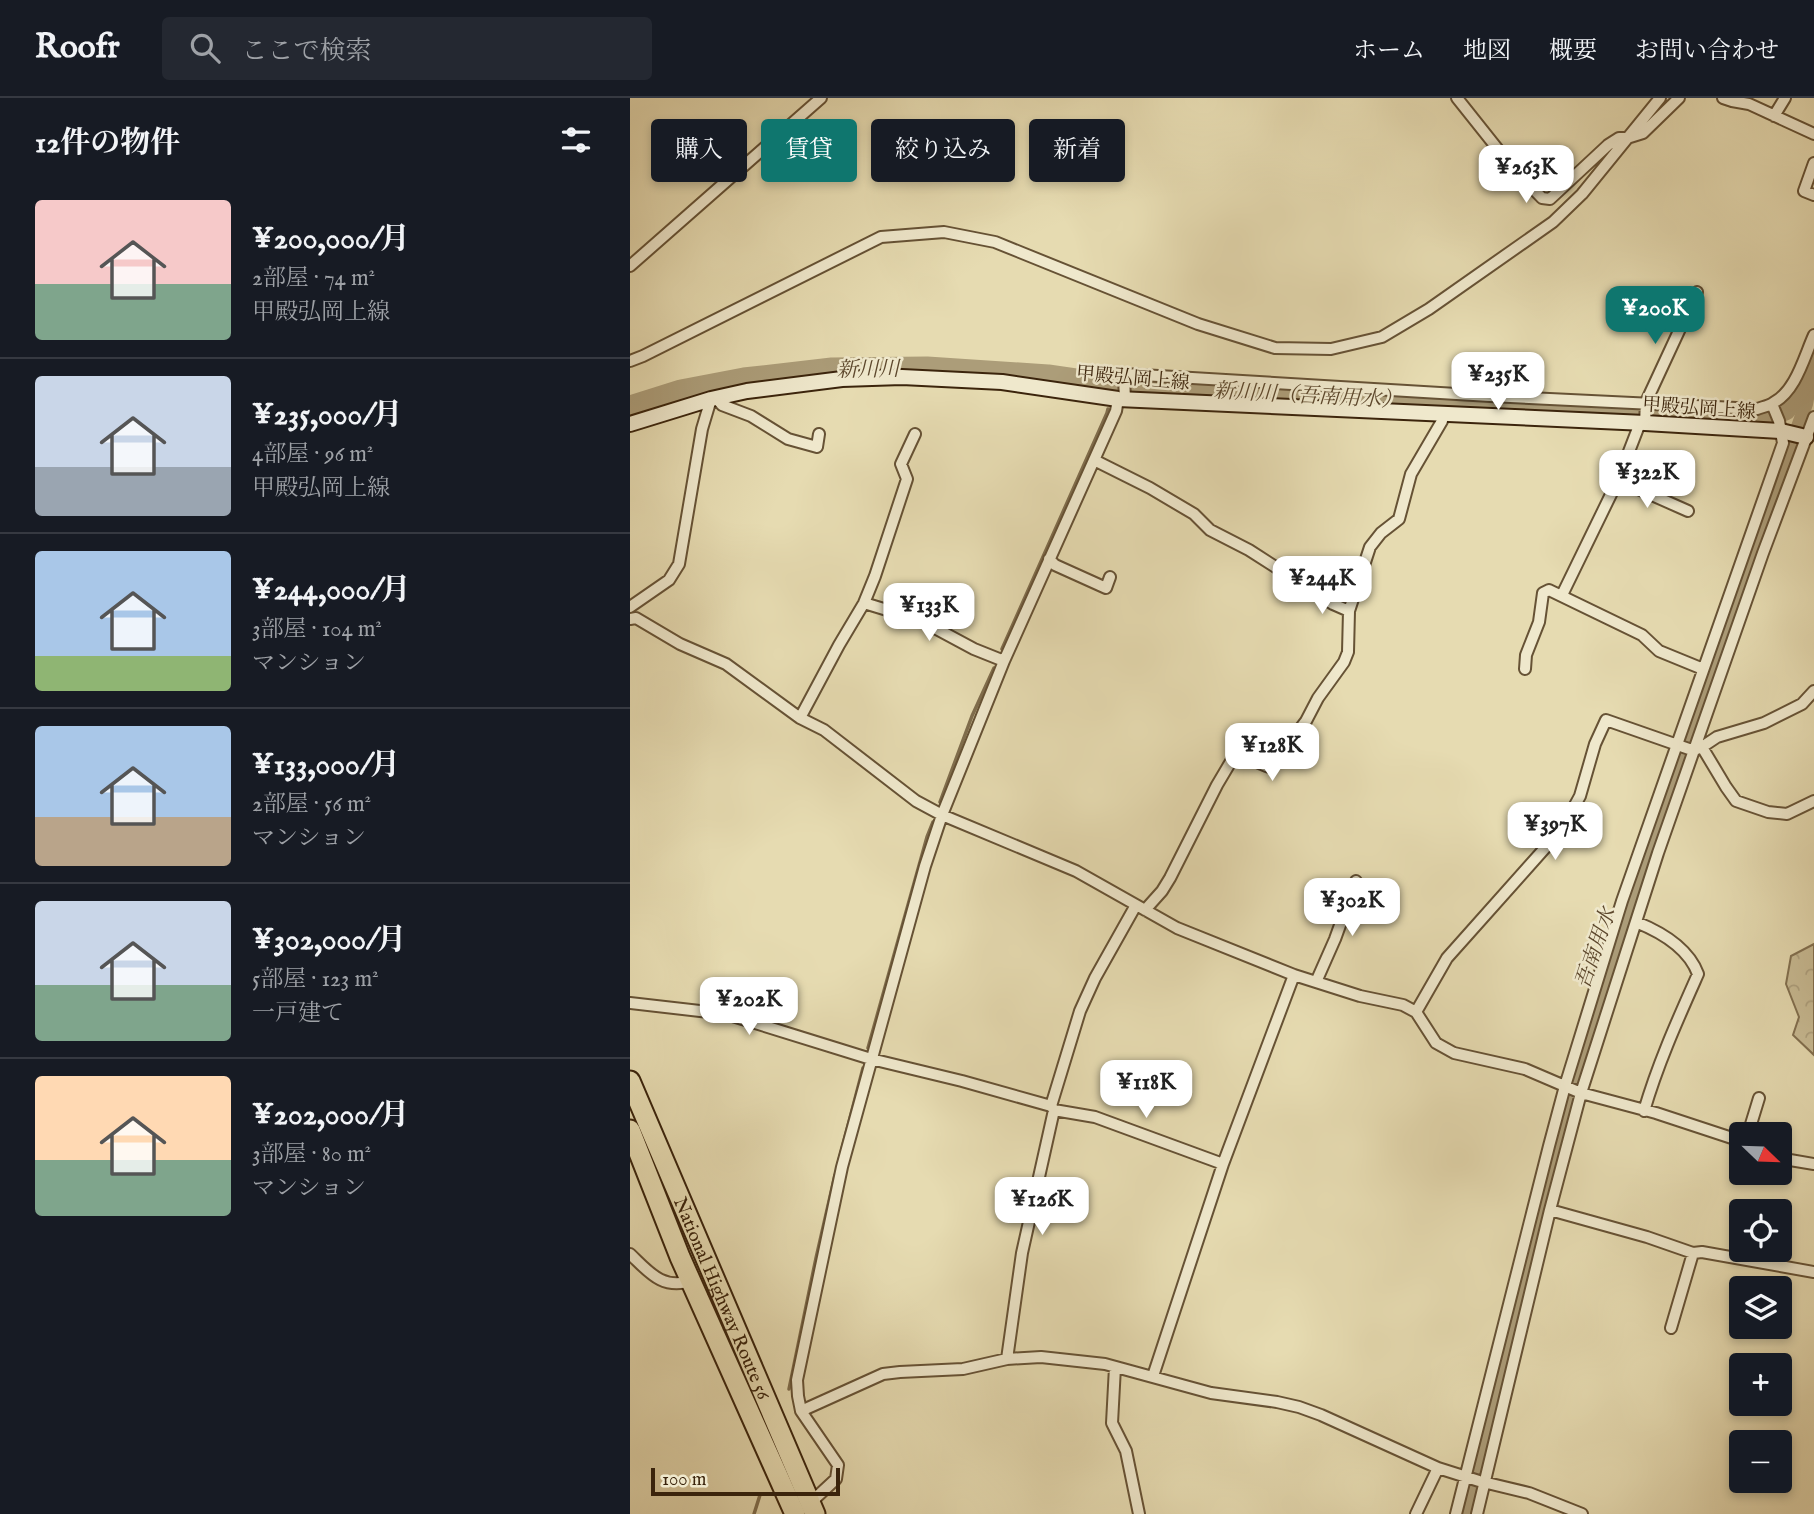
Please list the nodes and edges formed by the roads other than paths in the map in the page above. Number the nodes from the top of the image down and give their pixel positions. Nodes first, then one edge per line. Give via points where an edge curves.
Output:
1 (821, 98) edge
2 (1457, 98) edge
3 (1660, 98) edge
4 (1679, 98) edge
5 (1723, 98) edge
6 (1785, 98) edge
7 (1774, 116) junction
8 (1814, 134) edge
9 (1627, 138) junction
10 (1814, 163) edge
11 (1814, 195) edge
12 (630, 266) edge
13 (1697, 292) dead end
14 (1814, 335) edge
15 (630, 361) edge
16 (1123, 388) junction
17 (713, 398) junction
18 (1773, 406) junction
19 (1443, 414) junction
20 (1645, 414) junction
21 (1814, 418) edge
22 (630, 424) edge
23 (1792, 432) junction
24 (819, 434) dead end
25 (915, 434) dead end
26 (1094, 460) junction
27 (1618, 480) junction
28 (1688, 511) dead end
29 (1049, 559) junction
30 (1110, 577) dead end
31 (1562, 595) junction
32 (863, 603) junction
33 (630, 607) edge
34 (1349, 611) junction
35 (630, 619) edge
36 (1004, 661) junction
37 (1703, 668) junction
38 (1525, 669) dead end
39 (1814, 691) edge
40 (800, 718) junction
41 (1688, 747) junction
42 (1814, 801) edge
43 (942, 815) junction
44 (1356, 881) dead end
45 (1141, 907) junction
46 (1636, 922) junction
47 (1294, 975) junction
48 (1316, 982) junction
49 (630, 1003) edge
50 (1416, 1012) junction
51 (871, 1059) junction
52 (630, 1082) edge
53 (1573, 1089) junction
54 (1759, 1098) dead end
55 (1052, 1108) junction
56 (1644, 1111) junction
57 (1752, 1122) edge
58 (630, 1130) edge
59 (1729, 1137) edge
60 (1792, 1160) edge
61 (1223, 1164) junction
62 (1814, 1164) edge
63 (1550, 1210) junction
64 (1693, 1253) junction
65 (630, 1254) edge
66 (1814, 1272) edge
67 (691, 1281) junction
68 (1671, 1328) dead end
69 (1007, 1359) junction
70 (1115, 1367) junction
71 (1153, 1376) junction
72 (801, 1410) junction
73 (1438, 1468) junction
74 (1475, 1480) junction
75 (804, 1511) edge
76 (1139, 1514) edge
77 (1416, 1514) edge
78 (1456, 1514) edge
79 (1477, 1514) edge
80 (1582, 1514) edge

1 - 12 street
2 - 9 street via 1542,198 1550,199 1608,145
3 - 9 street
4 - 9 street via 1643,133
5 - 7 street
6 - 7 street
7 - 8 street
9 - 15 street via 1553,222 1382,337 1331,349 1275,348 1186,320 995,242 944,232 881,237
10 - 11 street via 1804,191
13 - 20 street
14 - 18 street via 1793,383
16 - 17 main road, 甲殿弘岡上線 via 902,377 842,379
16 - 19 main road, 甲殿弘岡上線
16 - 20 street via 1490,396
16 - 26 street
17 - 22 main road, 甲殿弘岡上線
17 - 24 street via 788,439 817,447
17 - 33 street via 702,429 679,564 668,580
18 - 20 street
18 - 23 street
19 - 20 main road, 甲殿弘岡上線
19 - 34 street via 1411,474 1399,519 1370,547
20 - 23 main road, 甲殿弘岡上線
20 - 27 street
21 - 23 street
23 - 37 street via 1783,443
23 - 41 street
25 - 32 street via 901,464 906,479
26 - 29 street
26 - 34 street via 1194,514 1210,530
27 - 28 street
27 - 31 street
29 - 30 street via 1106,588
29 - 36 street
31 - 37 street via 1642,635 1659,651
31 - 38 street via 1549,590 1543,593
32 - 36 street via 920,620
32 - 40 street
34 - 45 street via 1348,652 1306,721 1269,767 1233,758 1162,891
35 - 40 street via 726,664
36 - 43 street
37 - 41 street
39 - 41 street via 1802,704 1764,723
40 - 43 street via 824,730 916,801
41 - 42 street via 1737,801 1787,814
41 - 46 street
41 - 50 street via 1606,720 1580,796 1562,829 1447,958
41 - 53 street via 1622,901
43 - 45 street via 1076,871
43 - 51 street
44 - 48 street
45 - 47 street via 1177,928
45 - 55 street via 1095,978 1080,1011
46 - 53 street
46 - 56 street via 1672,942 1694,961 1698,974
47 - 48 street
47 - 61 street
48 - 50 street via 1403,1004
49 - 51 street via 726,1014
50 - 53 street via 1436,1044 1454,1053 1525,1069
51 - 55 street
51 - 72 street via 842,1167 797,1380
52 - 75 highway, National Highway Route 56
53 - 56 street
53 - 63 street
53 - 74 street
54 - 57 street
55 - 61 street via 1095,1117
55 - 69 street
56 - 59 street
58 - 67 highway, National Highway Route 56
60 - 62 street
61 - 71 street
63 - 64 street
63 - 74 street
64 - 66 street
64 - 68 street
65 - 67 street via 650,1274 672,1285
67 - 75 highway, National Highway Route 56
69 - 70 street via 1041,1357
69 - 72 street via 963,1369 883,1374
70 - 71 street
70 - 76 street via 1112,1423 1126,1451
71 - 73 street via 1211,1393 1299,1407
72 - 75 street via 838,1465 836,1479
73 - 74 street
73 - 77 street
74 - 78 street
74 - 79 street
74 - 80 street via 1530,1493

